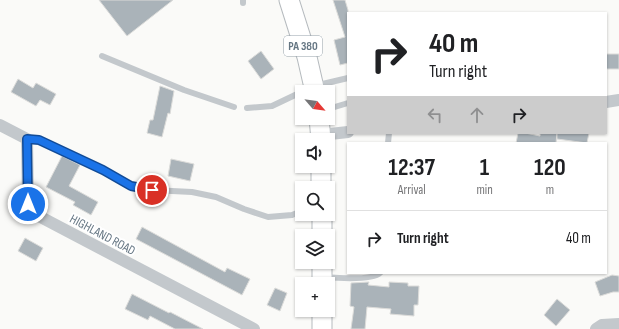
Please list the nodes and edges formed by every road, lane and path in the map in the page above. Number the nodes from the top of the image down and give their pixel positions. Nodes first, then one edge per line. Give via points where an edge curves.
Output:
1 (289, 0) edge
2 (102, 56) dead end
3 (347, 78) edge
4 (314, 85) edge
5 (327, 85) edge
6 (295, 97) edge
7 (619, 100) edge
8 (607, 102) edge
9 (347, 103) edge
10 (234, 107) dead end
11 (335, 107) edge
12 (247, 108) dead end
13 (0, 125) edge
14 (320, 131) edge
15 (347, 132) edge
16 (27, 139) junction
17 (295, 214) edge
18 (322, 274) edge
19 (379, 274) edge
20 (322, 317) edge
21 (619, 324) edge
22 (254, 329) edge
23 (322, 329) edge
24 (596, 329) edge

1 - 4 main road, PA 380
2 - 10 lane via 184,90
3 - 5 lane
6 - 12 lane via 272,106
7 - 8 street
9 - 11 lane
13 - 16 street
14 - 15 street
16 - 17 lane via 39,140 131,186 216,196 268,217
16 - 22 street, HIGHLAND ROAD via 28,204 31,212
18 - 19 lane via 358,279
20 - 23 main road
21 - 24 street via 602,325

